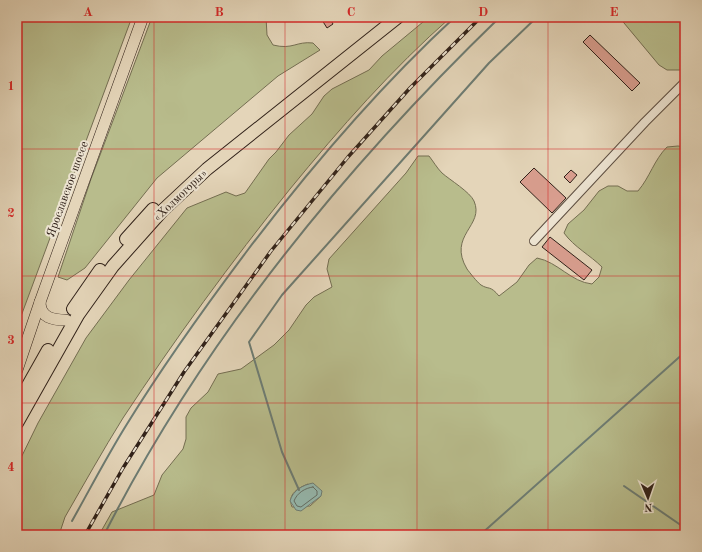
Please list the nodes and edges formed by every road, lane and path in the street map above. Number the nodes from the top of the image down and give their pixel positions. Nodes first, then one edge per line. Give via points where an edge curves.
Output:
1 (143, 17) edge
2 (386, 17) edge
3 (398, 17) edge
4 (685, 82) edge
5 (534, 241) dead end
6 (40, 302) junction
7 (71, 318) junction
8 (17, 370) edge
9 (17, 405) edge
10 (17, 423) edge

1 - 6 main road, Ярославское шоссе
2 - 7 highway, «Холмогоры» via 174,188 103,266
3 - 7 highway, «Холмогоры» via 180,193 126,250
4 - 5 street
6 - 7 main road via 44,315 55,320
6 - 8 main road, Ярославское шоссе
7 - 9 highway, «Холмогоры»
7 - 10 highway, «Холмогоры»

